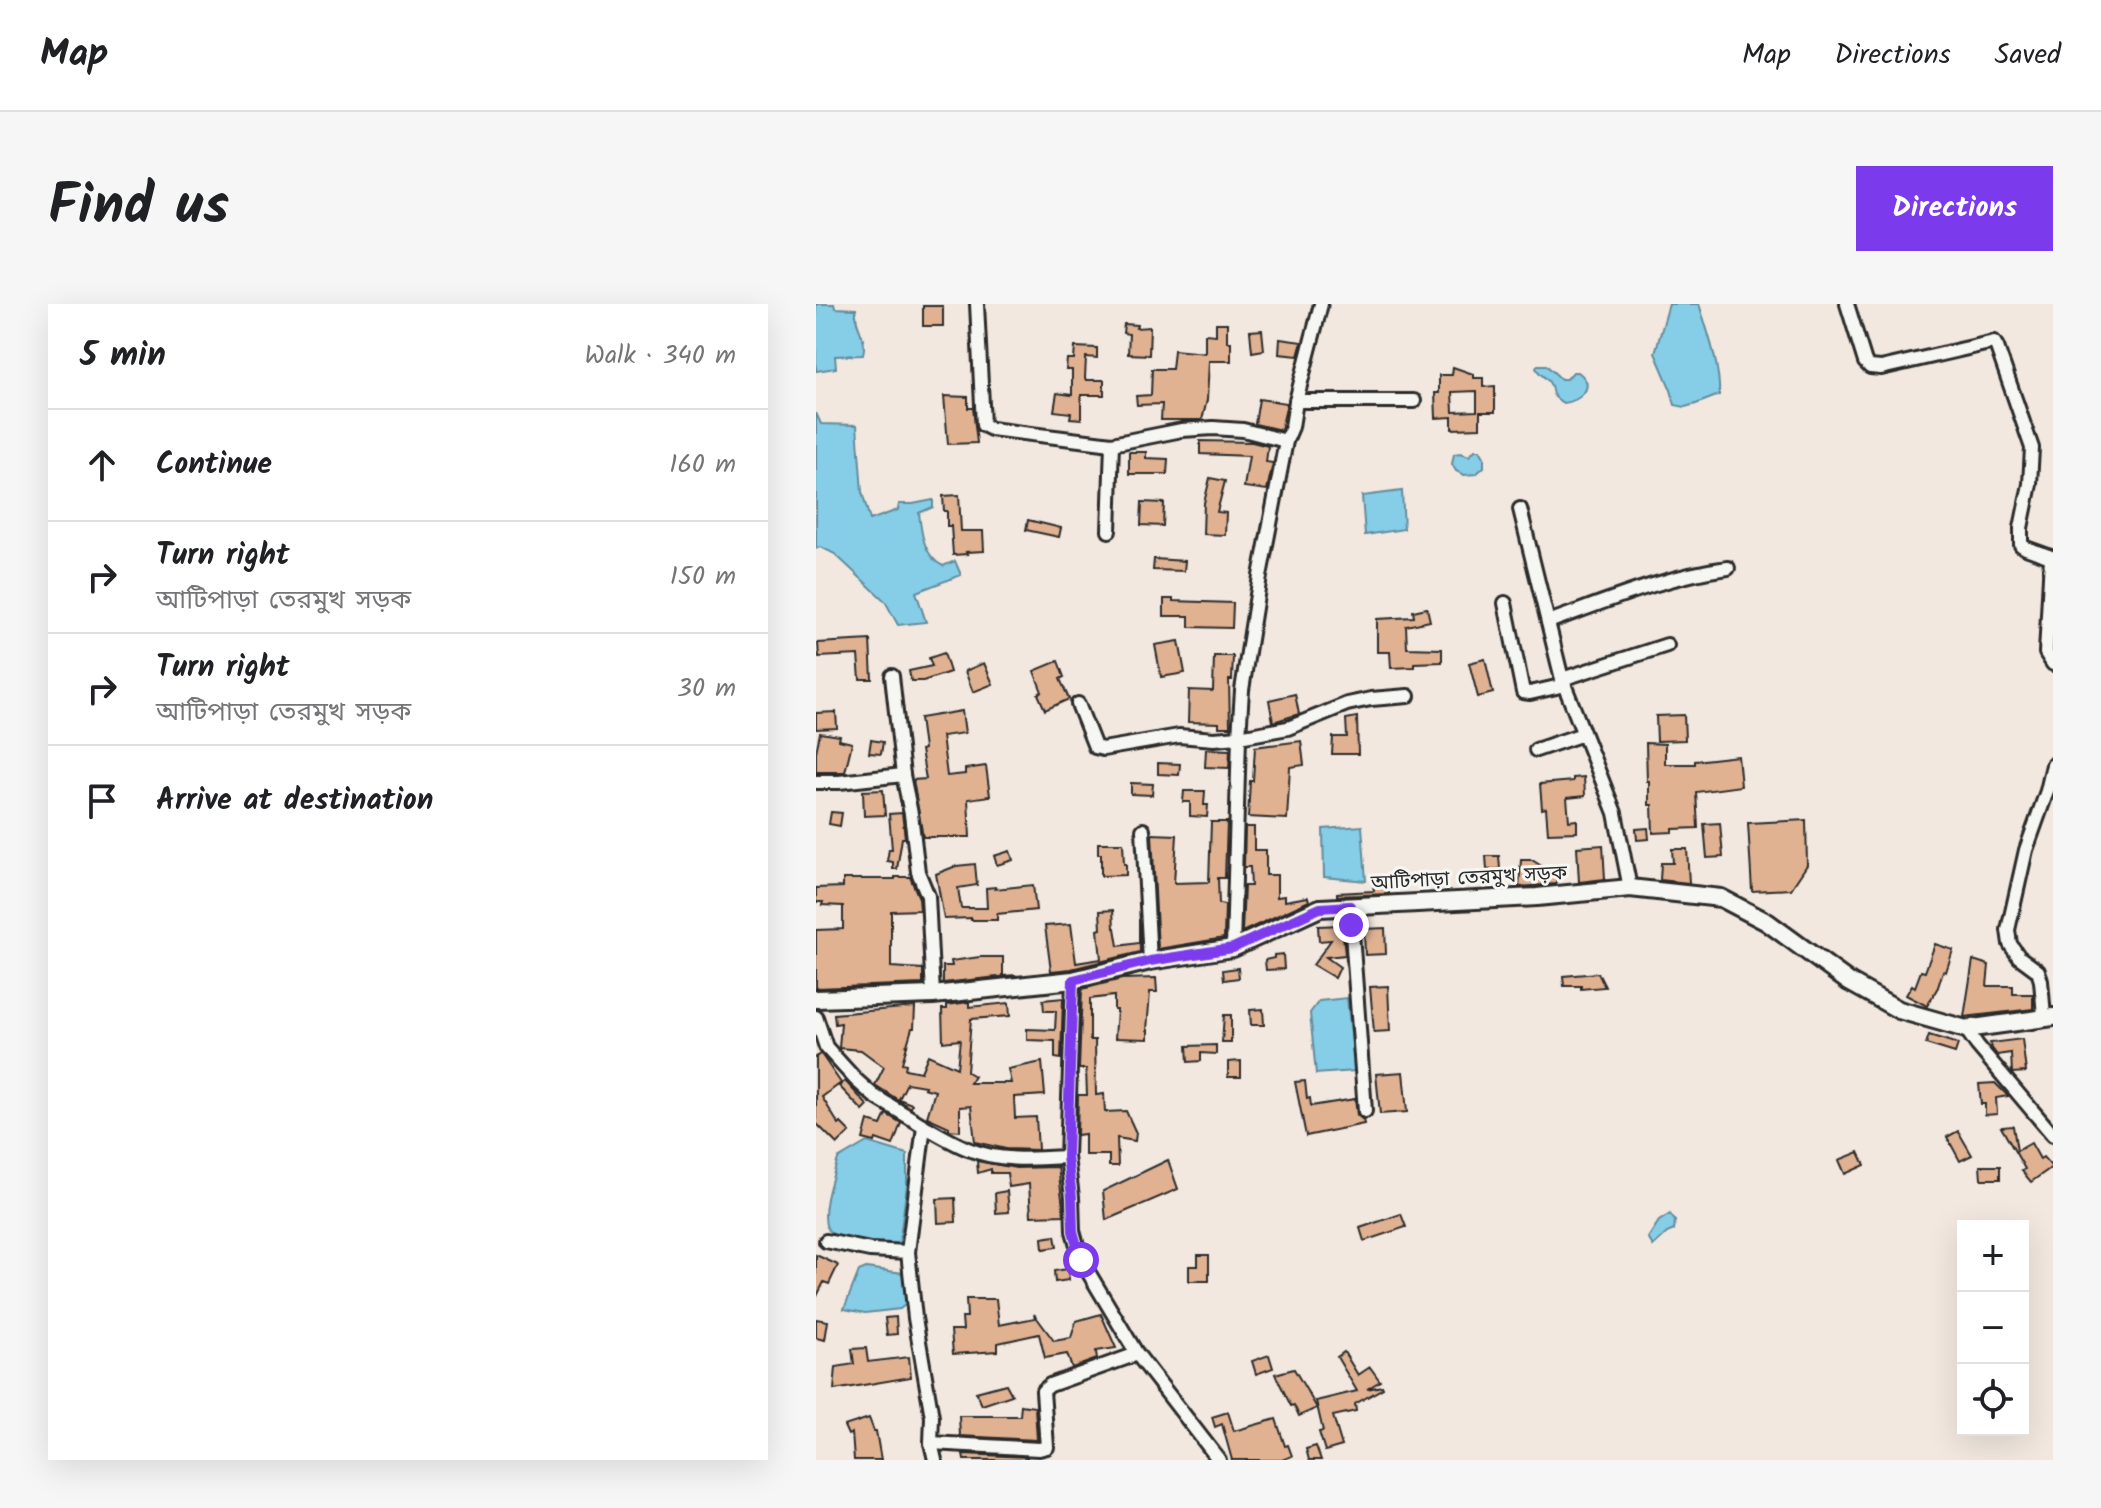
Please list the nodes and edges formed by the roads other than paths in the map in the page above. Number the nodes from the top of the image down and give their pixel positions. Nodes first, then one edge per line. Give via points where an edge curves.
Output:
1 (977, 304) edge
2 (1321, 304) edge
3 (1847, 304) edge
4 (1296, 401) junction
5 (1414, 401) dead end
6 (1286, 441) junction
7 (1112, 444) junction
8 (1520, 509) dead end
9 (1109, 531) dead end
10 (1728, 568) dead end
11 (1505, 603) dead end
12 (1548, 622) junction
13 (1667, 645) dead end
14 (2053, 664) edge
15 (892, 676) dead end
16 (1564, 682) junction
17 (1408, 696) dead end
18 (1078, 704) dead end
19 (1583, 734) junction
20 (1239, 737) junction
21 (1536, 750) dead end
22 (2053, 765) edge
23 (903, 775) junction
24 (816, 782) edge
25 (1143, 830) dead end
26 (1630, 888) junction
27 (1350, 906) junction
28 (1233, 948) junction
29 (1150, 961) junction
30 (1073, 980) junction
31 (933, 995) junction
32 (816, 999) edge
33 (2048, 1016) edge
34 (816, 1017) edge
35 (1966, 1029) junction
36 (1365, 1111) dead end
37 (924, 1126) junction
38 (2053, 1135) edge
39 (1067, 1157) junction
40 (826, 1241) dead end
41 (908, 1252) junction
42 (1137, 1354) junction
43 (931, 1443) junction
44 (935, 1460) edge
45 (1219, 1460) edge

1 - 7 street via 983,425
2 - 4 street
3 - 14 street via 1870,367 1994,342 1997,347 2032,448 2021,545 2051,557 2046,653
4 - 5 street
4 - 6 street
6 - 7 street via 1213,428
6 - 20 street via 1260,576
7 - 9 street
8 - 12 street
10 - 12 street via 1670,579
11 - 16 street via 1523,692
12 - 16 street
13 - 16 street
15 - 23 street
16 - 19 street
17 - 20 street via 1347,704 1288,728
18 - 20 street via 1095,747 1103,749 1179,736
19 - 21 street
19 - 26 street via 1615,813
20 - 28 street
22 - 33 street via 2008,930 2019,957 2038,971
23 - 24 street
23 - 31 street via 918,872 928,896
25 - 29 street
26 - 27 main road, আটিপাড়া তেরমুখ সড়ক
26 - 35 main road, আটিপাড়া তেরমুখ সড়ক via 1721,898 1767,922 1849,982 1899,1010
27 - 28 main road, আটিপাড়া তেরমুখ সড়ক via 1320,908
27 - 36 street
28 - 29 main road, আটিপাড়া তেরমুখ সড়ক
29 - 30 main road, আটিপাড়া তেরমুখ সড়ক
30 - 31 main road, আটিপাড়া তেরমুখ সড়ক
30 - 39 street
31 - 32 main road, আটিপাড়া তেরমুখ সড়ক
33 - 35 main road, আটিপাড়া তেরমুখ সড়ক
34 - 37 street via 826,1047 856,1080
35 - 38 street
37 - 39 street via 970,1150 1021,1160
37 - 41 street
39 - 42 street via 1073,1231 1081,1260
40 - 41 street
41 - 43 street via 932,1417
42 - 43 street via 1043,1391 1047,1447
42 - 45 street
43 - 44 street

